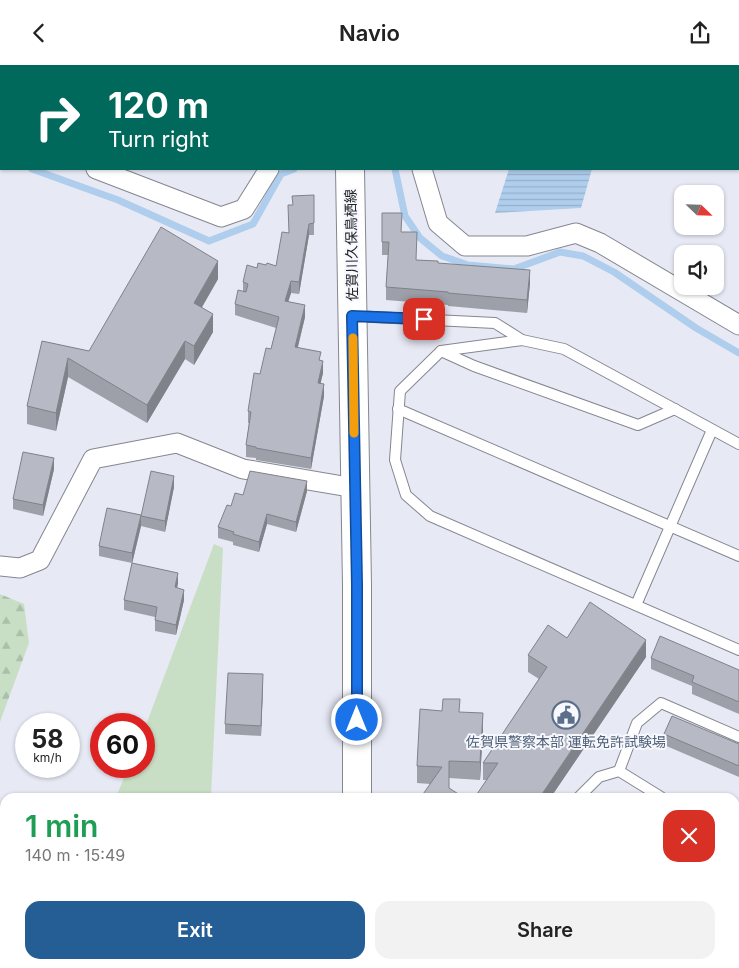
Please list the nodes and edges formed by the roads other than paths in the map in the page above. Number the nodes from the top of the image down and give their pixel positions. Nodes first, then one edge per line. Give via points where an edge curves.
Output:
1 (99, 170) edge
2 (269, 170) edge
3 (350, 170) edge
4 (422, 170) edge
5 (352, 316) junction
6 (739, 325) edge
7 (522, 340) junction
8 (441, 351) junction
9 (398, 409) junction
10 (675, 409) junction
11 (712, 430) junction
12 (739, 444) edge
13 (355, 488) junction
14 (670, 526) junction
15 (739, 556) edge
16 (0, 566) edge
17 (636, 605) junction
18 (739, 650) edge
19 (739, 737) edge
20 (619, 771) junction
21 (357, 793) edge
22 (583, 793) edge
23 (655, 793) edge

1 - 2 street via 221,217 244,209
3 - 5 main road, 佐賀川久保鳥栖線
4 - 6 street via 438,223 465,246 527,246 576,233 600,243
5 - 7 lane via 495,323
5 - 13 main road, 佐賀川久保鳥栖線
7 - 8 lane
7 - 10 lane via 564,349
8 - 9 lane via 400,391
8 - 10 lane via 638,425
9 - 14 lane
9 - 17 lane via 395,460 406,495 430,516
10 - 11 lane
11 - 12 lane
11 - 14 lane
13 - 16 street via 243,469 177,443 93,459 40,560 20,568
13 - 21 main road, 佐賀川久保鳥栖線
14 - 15 lane
14 - 17 lane
17 - 18 lane
19 - 20 lane via 661,703 637,723
20 - 22 lane via 599,777
20 - 23 lane

